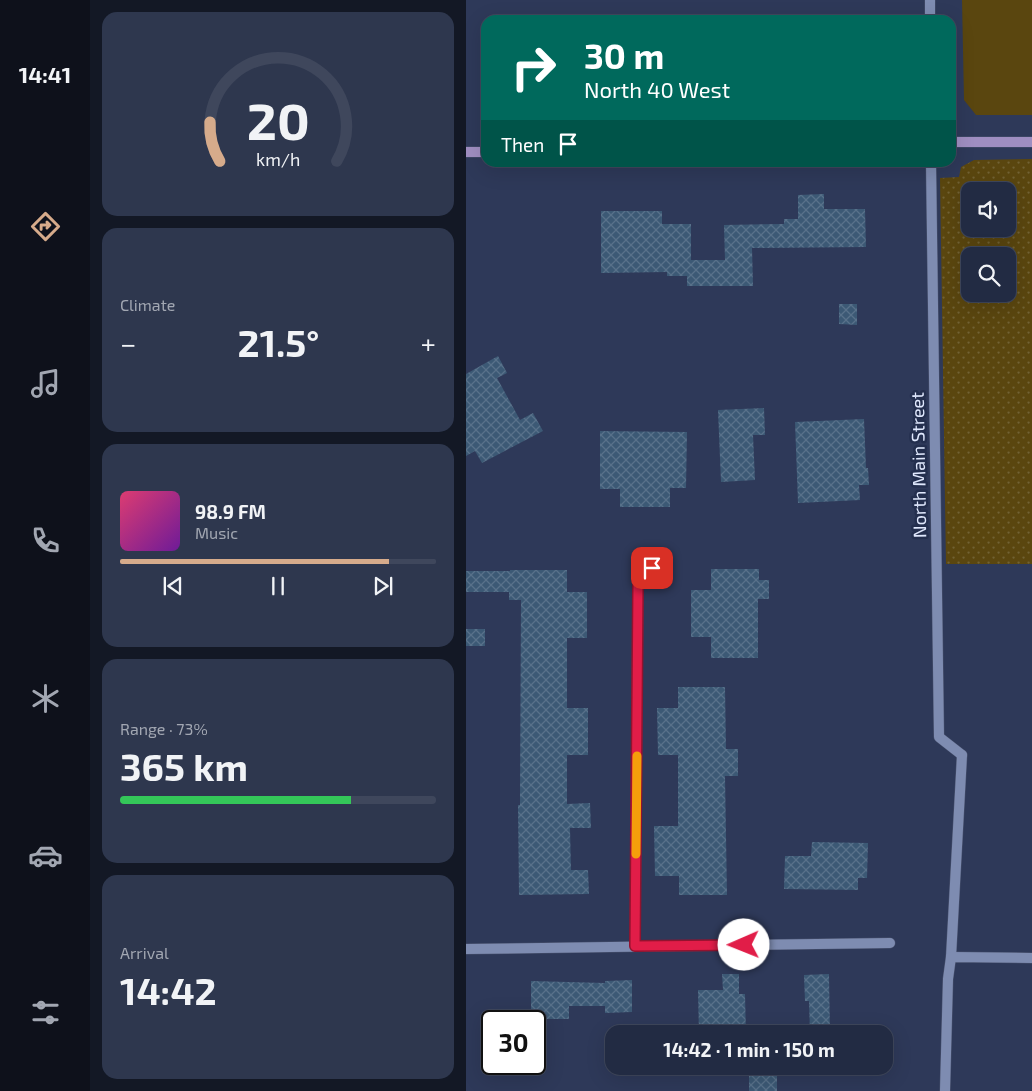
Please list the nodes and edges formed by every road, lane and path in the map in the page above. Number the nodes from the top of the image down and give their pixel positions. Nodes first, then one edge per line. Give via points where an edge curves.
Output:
1 (930, 0) edge
2 (930, 15) edge
3 (956, 142) edge
4 (1032, 142) edge
5 (466, 152) edge
6 (481, 152) edge
7 (931, 167) edge
8 (652, 568) dead end
9 (890, 943) dead end
10 (635, 946) junction
11 (466, 949) edge
12 (951, 957) junction
13 (1032, 958) edge
14 (946, 1091) edge

1 - 2 street
3 - 4 street
5 - 6 street
7 - 12 street, North Main Street via 938,737 962,755
8 - 10 street via 638,586
9 - 10 street
10 - 11 street
12 - 13 street
12 - 14 street

